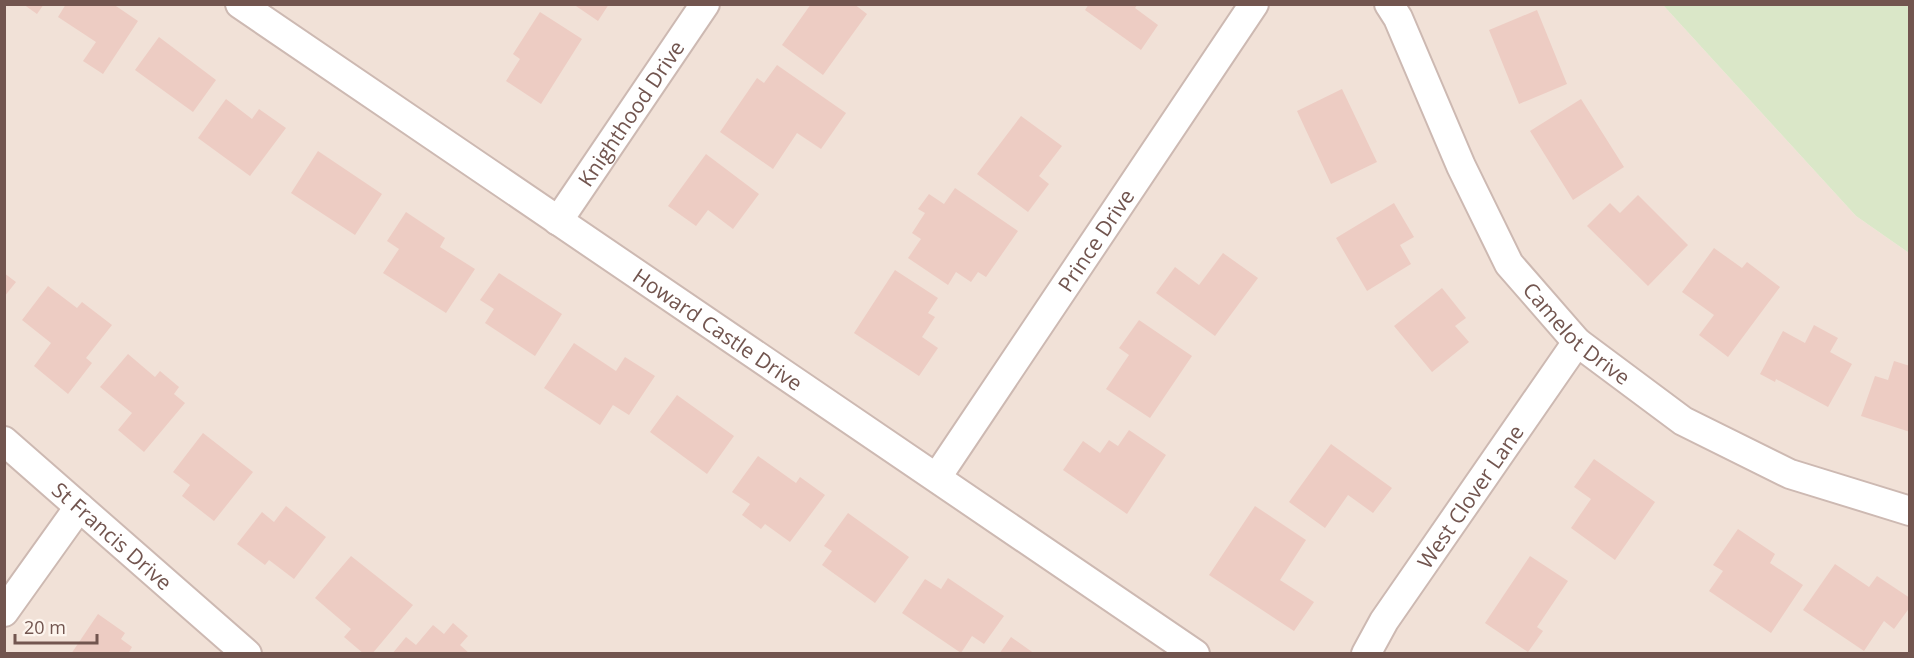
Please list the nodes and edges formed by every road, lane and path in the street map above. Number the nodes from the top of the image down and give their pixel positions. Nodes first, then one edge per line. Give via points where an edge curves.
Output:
1 (240, 4) edge
2 (705, 4) edge
3 (1254, 4) edge
4 (1389, 4) edge
5 (558, 221) junction
6 (1577, 342) junction
7 (4, 441) edge
8 (937, 477) junction
9 (79, 507) junction
10 (1910, 511) edge
11 (4, 612) edge
12 (247, 654) edge
13 (1196, 654) edge
14 (1365, 654) edge

1 - 5 street, Howard Castle Drive
2 - 5 street, Knighthood Drive
3 - 8 street, Prince Drive
4 - 6 street, Camelot Drive via 1509,264
5 - 8 street, Howard Castle Drive
6 - 10 street, Camelot Drive via 1683,421 1790,474
6 - 14 street, West Clover Lane
7 - 9 street, St Francis Drive
8 - 13 street, Howard Castle Drive
9 - 11 street
9 - 12 street, St Francis Drive

